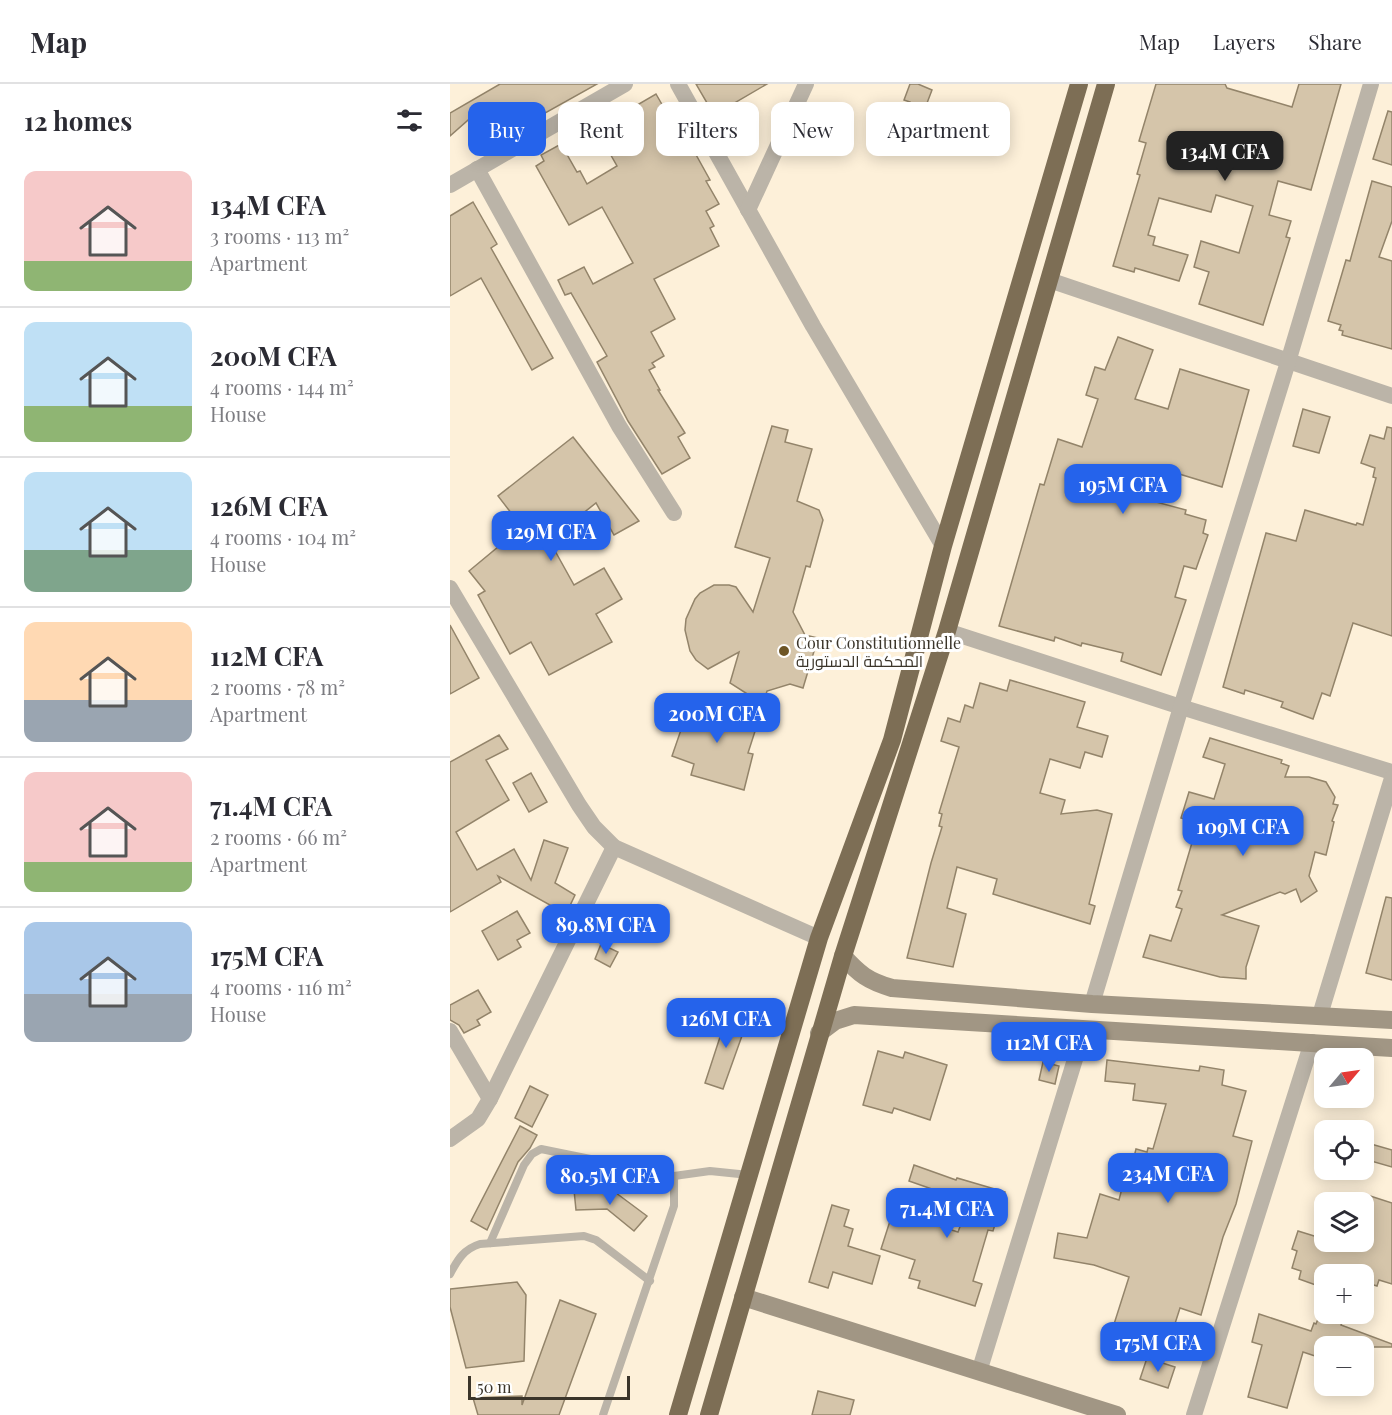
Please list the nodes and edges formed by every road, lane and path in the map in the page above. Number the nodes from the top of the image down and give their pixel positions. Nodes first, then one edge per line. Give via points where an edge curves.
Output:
1 (625, 84) edge
2 (678, 84) edge
3 (806, 84) edge
4 (1079, 84) edge
5 (1106, 84) edge
6 (1371, 84) edge
7 (477, 169) junction
8 (450, 185) edge
9 (748, 210) junction
10 (1049, 280) junction
11 (1288, 362) junction
12 (1392, 396) edge
13 (674, 513) dead end
14 (943, 546) junction
15 (450, 588) edge
16 (947, 631) junction
17 (1181, 707) junction
18 (1392, 772) edge
19 (1392, 778) edge
20 (614, 846) junction
21 (819, 938) junction
22 (843, 956) junction
23 (1092, 1004) junction
24 (1320, 1015) junction
25 (1392, 1020) edge
26 (1084, 1030) junction
27 (450, 1031) edge
28 (819, 1033) junction
29 (1312, 1042) junction
30 (1392, 1048) edge
31 (490, 1099) junction
32 (450, 1139) edge
33 (749, 1174) junction
34 (674, 1176) junction
35 (490, 1243) junction
36 (450, 1274) edge
37 (650, 1281) junction
38 (743, 1297) junction
39 (979, 1372) junction
40 (603, 1415) edge
41 (678, 1415) edge
42 (709, 1415) edge
43 (1117, 1415) edge
44 (1194, 1415) edge

1 - 7 street
2 - 9 street
3 - 9 street
4 - 14 highway
5 - 10 highway
6 - 11 street
7 - 8 street
7 - 13 street via 602,396
9 - 14 street
10 - 11 street
10 - 16 highway
11 - 12 street
11 - 17 street
14 - 21 highway via 892,740
15 - 20 street via 579,805
16 - 17 street
16 - 22 highway
17 - 18 street
17 - 23 street
19 - 24 street
20 - 21 street
20 - 31 street
21 - 33 highway
22 - 23 street via 872,982 892,988
22 - 28 highway
23 - 24 street
24 - 25 street
26 - 28 street via 854,1015
26 - 29 street
26 - 39 street
27 - 31 street
28 - 38 highway
29 - 30 street
29 - 44 street
31 - 32 street via 478,1119
33 - 34 lane via 710,1171
33 - 41 highway
34 - 35 lane via 541,1149 524,1165
34 - 37 lane via 674,1206
35 - 36 lane via 461,1254
35 - 37 lane via 584,1236 596,1240
37 - 40 lane
38 - 39 street
38 - 42 highway
39 - 43 street

